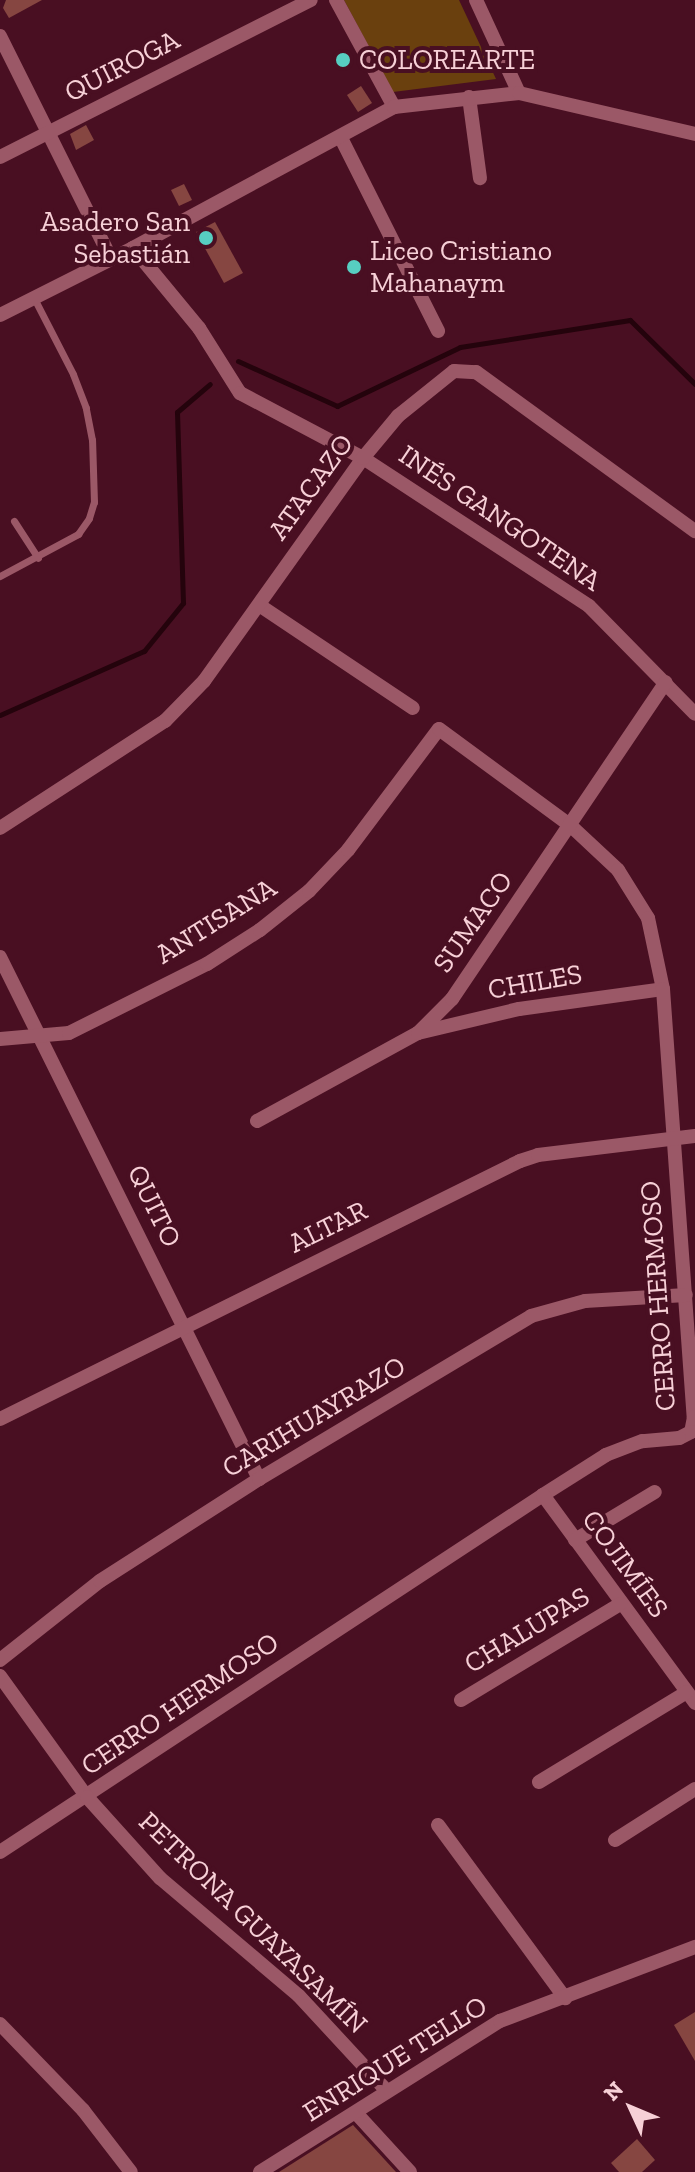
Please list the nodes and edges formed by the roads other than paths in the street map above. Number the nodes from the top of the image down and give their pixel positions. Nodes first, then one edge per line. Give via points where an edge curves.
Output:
1 (311, 0) edge
2 (336, 0) edge
3 (476, 0) edge
4 (0, 36) edge
5 (519, 93) junction
6 (469, 97) junction
7 (394, 107) junction
8 (48, 132) junction
9 (695, 134) edge
10 (341, 138) junction
11 (0, 157) edge
12 (480, 178) dead end
13 (133, 248) junction
14 (111, 259) junction
15 (34, 298) junction
16 (0, 315) edge
17 (438, 331) dead end
18 (363, 458) junction
19 (14, 521) dead end
20 (695, 531) edge
21 (38, 558) junction
22 (0, 576) edge
23 (259, 605) junction
24 (666, 682) junction
25 (413, 708) dead end
26 (695, 714) edge
27 (439, 729) joint
28 (571, 826) junction
29 (0, 828) edge
30 (0, 957) edge
31 (663, 989) junction
32 (418, 1033) junction
33 (42, 1038) junction
34 (0, 1039) edge
35 (257, 1121) dead end
36 (695, 1136) edge
37 (673, 1138) junction
38 (686, 1295) junction
39 (185, 1326) junction
40 (0, 1419) edge
41 (259, 1479) junction
42 (655, 1492) dead end
43 (543, 1495) junction
44 (575, 1540) junction
45 (620, 1604) junction
46 (0, 1660) edge
47 (0, 1676) edge
48 (691, 1697) edge
49 (461, 1700) dead end
50 (539, 1782) dead end
51 (695, 1789) edge
52 (87, 1797) junction
53 (438, 1825) dead end
54 (615, 1840) dead end
55 (0, 1852) edge
56 (695, 1947) edge
57 (565, 1998) junction
58 (0, 2024) edge
59 (386, 2090) junction
60 (356, 2113) junction
61 (131, 2172) edge
62 (260, 2172) edge
63 (410, 2172) edge

1 - 8 street, QUIROGA
2 - 7 street
3 - 5 street
4 - 8 street
5 - 6 street
5 - 9 street
6 - 7 street
6 - 12 street
7 - 10 street
8 - 11 street, QUIROGA
8 - 14 street
10 - 13 street
10 - 17 street
13 - 14 street
13 - 18 street, INÉS GANGOTENA via 199,328 240,393
14 - 15 street
15 - 16 street
15 - 21 lane via 86,408 96,483 89,518 78,534
18 - 20 street, ATACAZO via 398,416 442,379 454,371 476,372
18 - 23 street, ATACAZO
18 - 24 street, INÉS GANGOTENA via 589,606
19 - 21 lane
21 - 22 lane
23 - 25 street
23 - 29 street, ATACAZO via 204,681 165,721
24 - 26 street, INÉS GANGOTENA
24 - 28 street, SUMACO
27 - 28 street, CERRO HERMOSO
27 - 33 street, ANTISANA via 348,850 309,891 260,930 207,964 69,1033
28 - 31 street, CERRO HERMOSO via 618,870 636,895 648,918
28 - 32 street, SUMACO via 452,999
30 - 33 street, QUITO
31 - 32 street, CHILES via 519,1009
31 - 37 street, CERRO HERMOSO
32 - 35 street, SUMACO
33 - 34 street, ANTISANA
33 - 39 street, QUITO
36 - 37 street, ALTAR
37 - 38 street, CERRO HERMOSO
37 - 39 street, ALTAR via 520,1161
38 - 41 street, CARIHUAYRAZO via 585,1301 531,1316
38 - 43 street, CERRO HERMOSO via 691,1432 642,1441 606,1455
39 - 40 street, ALTAR
39 - 41 street, QUITO
41 - 46 street, CARIHUAYRAZO via 100,1581
42 - 44 street
43 - 44 street, COJIMÍES
43 - 52 street, CERRO HERMOSO
44 - 45 street, COJIMÍES
45 - 48 street, COJIMÍES
45 - 49 street, CHALUPAS
47 - 52 street, PETRONA GUAYASAMÍN
48 - 50 street
51 - 54 street
52 - 55 street, CERRO HERMOSO
52 - 59 street, PETRONA GUAYASAMÍN via 160,1878 299,1996
53 - 57 street
56 - 57 street, ENRIQUE TELLO
57 - 59 street, ENRIQUE TELLO via 500,2021
58 - 61 street via 83,2110
59 - 60 street, ENRIQUE TELLO
60 - 62 street, ENRIQUE TELLO
60 - 63 street

